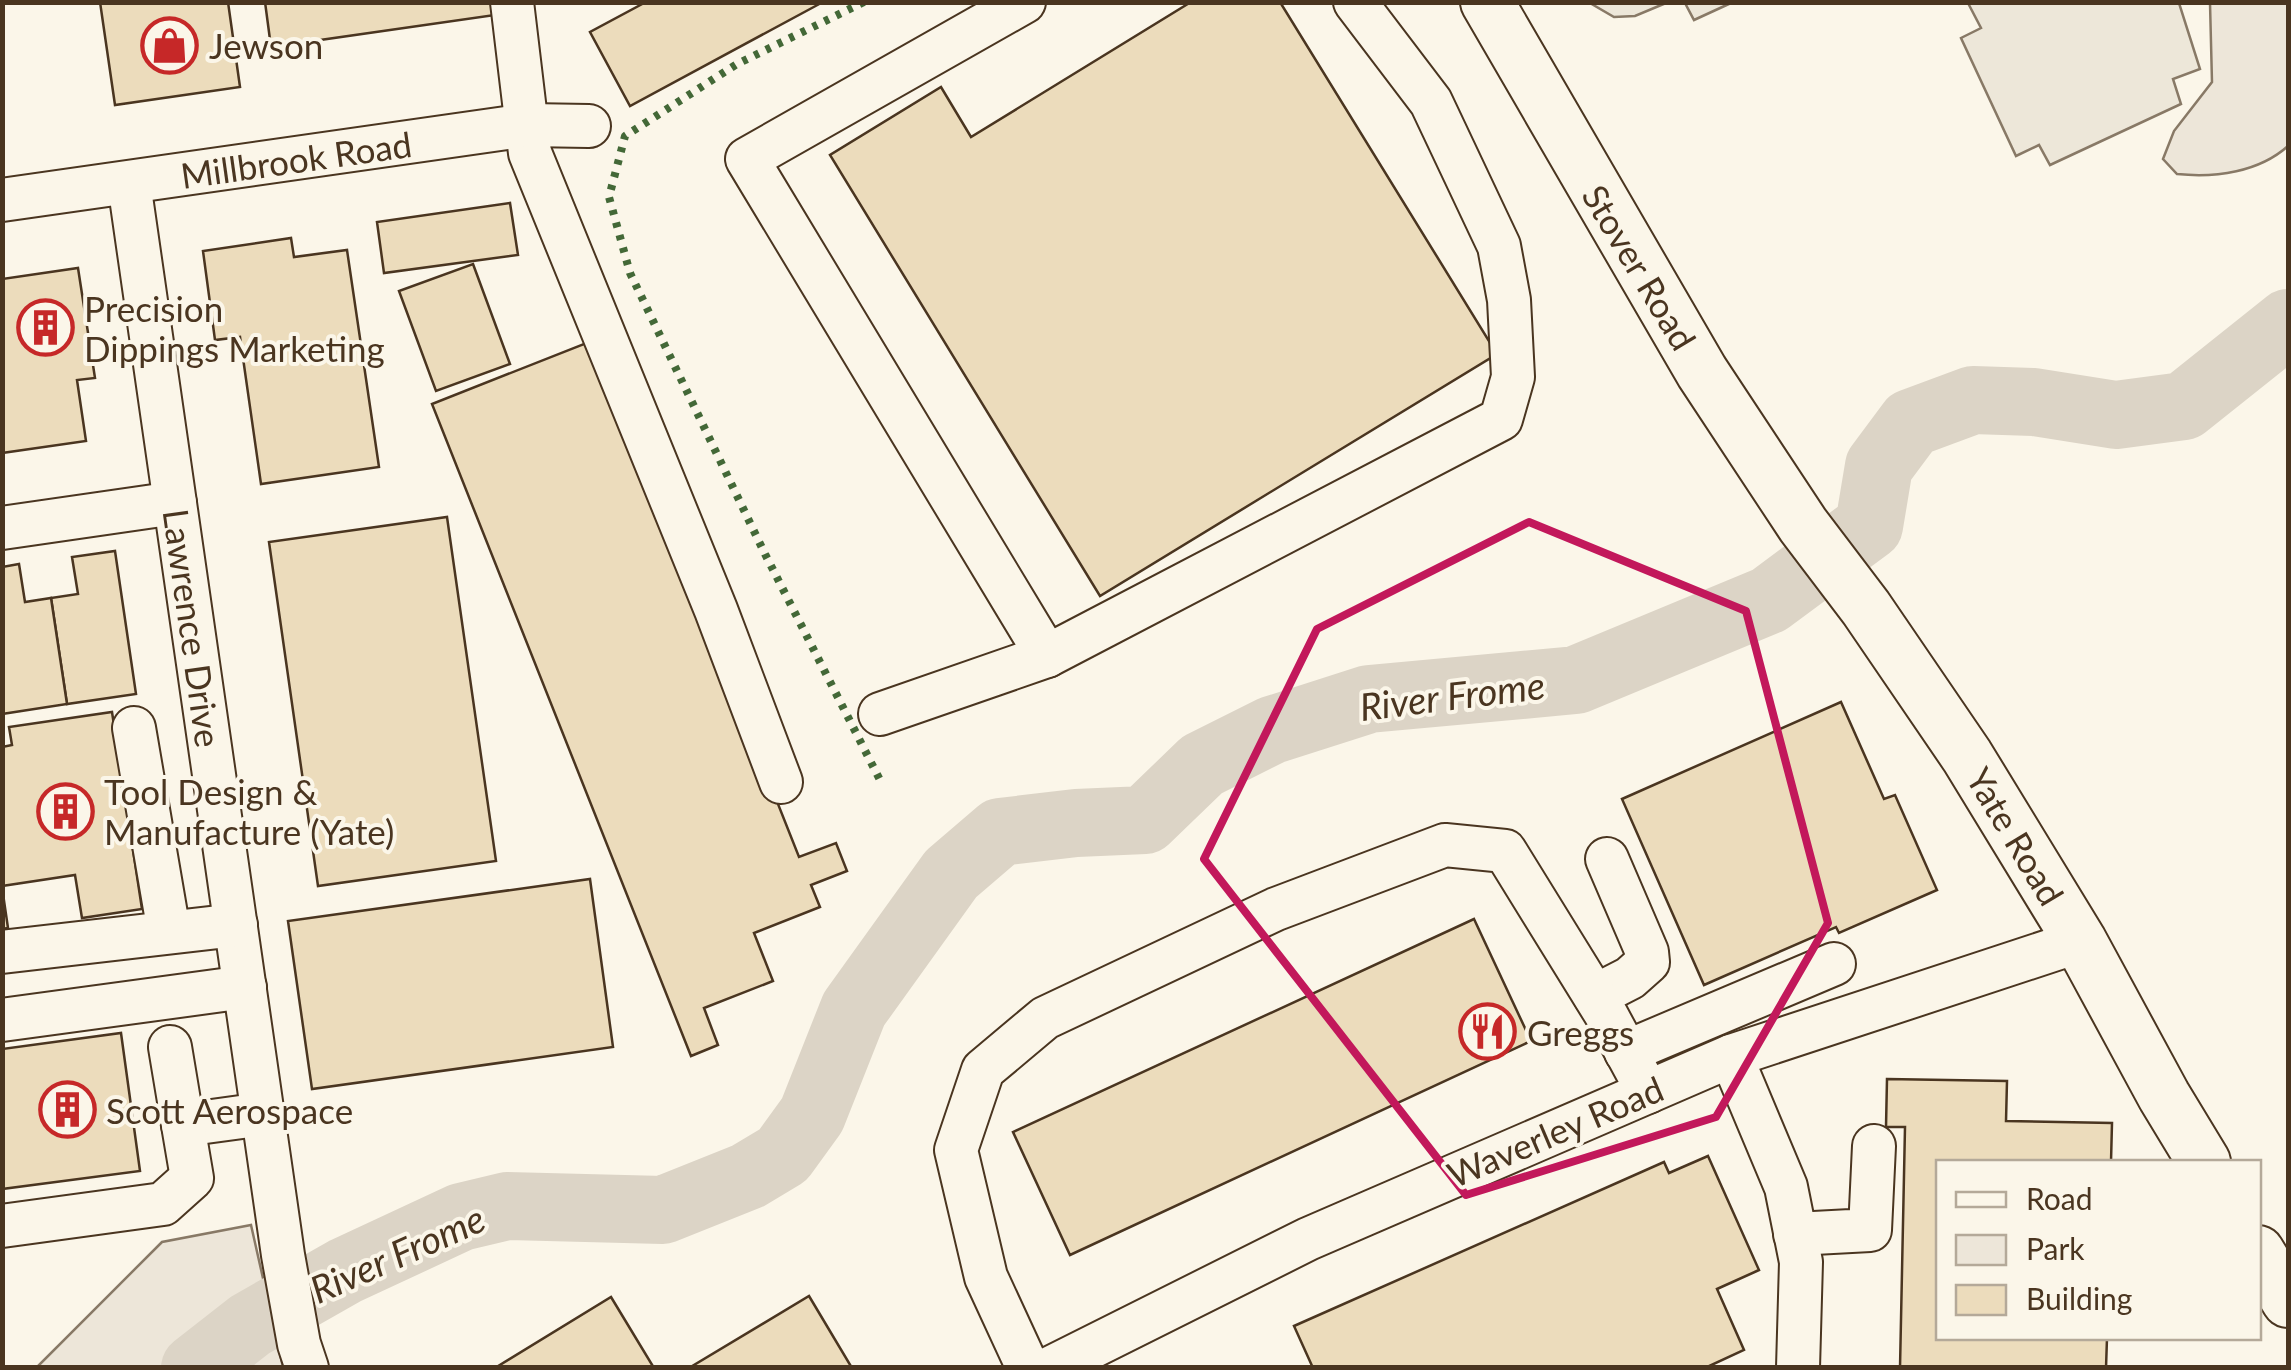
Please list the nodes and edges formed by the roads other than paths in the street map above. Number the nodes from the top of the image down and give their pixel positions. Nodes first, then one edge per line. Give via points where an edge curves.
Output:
1 (512, 2) edge
2 (1024, 2) edge
3 (1355, 2) edge
4 (1487, 2) edge
5 (528, 125) junction
6 (589, 126) dead end
7 (130, 183) junction
8 (2, 200) edge
9 (175, 503) junction
10 (1803, 525) joint
11 (2, 528) edge
12 (1047, 656) junction
13 (880, 714) dead end
14 (134, 728) dead end
15 (781, 782) dead end
16 (1606, 859) dead end
17 (236, 925) junction
18 (168, 932) junction
19 (2080, 940) junction
20 (2, 952) edge
21 (1834, 964) dead end
22 (245, 987) junction
23 (1595, 996) junction
24 (2, 1020) edge
25 (170, 1048) dead end
26 (1626, 1052) junction
27 (1731, 1056) junction
28 (1648, 1092) junction
29 (263, 1114) junction
30 (183, 1125) junction
31 (1874, 1146) dead end
32 (2203, 1160) edge
33 (2, 1226) edge
34 (1795, 1234) junction
35 (2261, 1257) edge
36 (2288, 1301) edge
37 (303, 1356) edge
38 (1028, 1368) edge
39 (1050, 1368) edge
40 (1798, 1368) edge

1 - 5 street
2 - 12 street via 747,159
3 - 12 street via 1430,102 1499,246 1513,378 1501,419
4 - 10 main road, Stover Road via 1688,348
5 - 6 street, Millbrook Road
5 - 7 street, Millbrook Road
5 - 15 street via 530,152
7 - 8 street, Millbrook Road
7 - 9 street, Lawrence Drive
9 - 11 street
9 - 17 street, Lawrence Drive
10 - 19 main road, Yate Road via 1967,756
12 - 13 street
14 - 18 street
16 - 23 street via 1648,962
17 - 18 street
17 - 22 street, Lawrence Drive
18 - 20 street
19 - 27 street, Waverley Road
19 - 32 main road, Yate Road
21 - 26 street
22 - 24 street
22 - 29 street, Lawrence Drive
23 - 26 street
23 - 38 street via 1505,852 1445,845 1276,909 1046,1018 983,1070 956,1150 986,1277
25 - 30 street
26 - 28 street
27 - 28 street, Waverley Road
27 - 34 street via 1786,1187
28 - 39 street, Waverley Road via 1308,1238
29 - 30 street
29 - 37 street, Lawrence Drive
30 - 33 street via 192,1178 162,1204
31 - 34 street via 1870,1230
34 - 40 street via 1801,1262
35 - 36 main road

